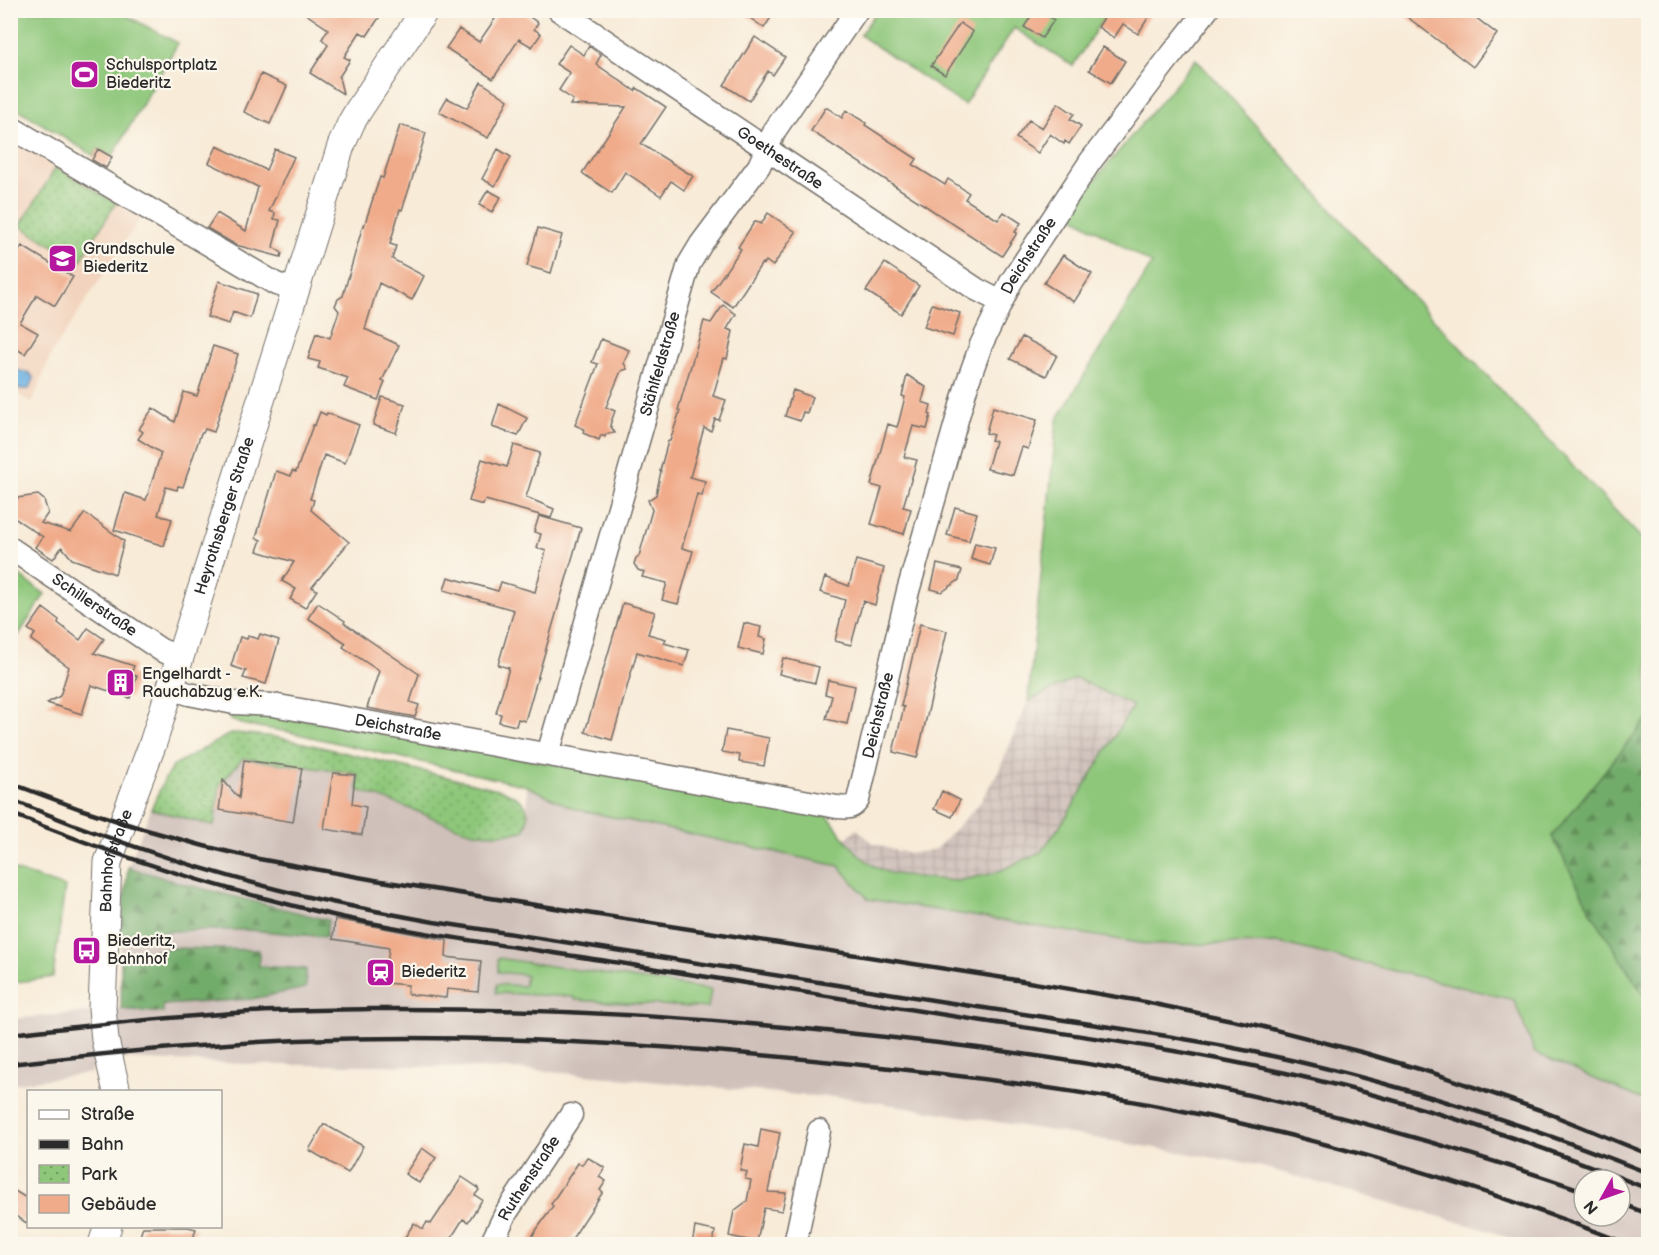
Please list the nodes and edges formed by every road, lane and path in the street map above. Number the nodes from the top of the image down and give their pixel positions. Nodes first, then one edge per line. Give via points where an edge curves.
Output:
1 (425, 10) edge
2 (559, 10) edge
3 (857, 10) edge
4 (1207, 10) edge
5 (10, 127) edge
6 (767, 150) junction
7 (296, 290) junction
8 (1001, 302) junction
9 (10, 548) edge
10 (180, 658) junction
11 (171, 688) junction
12 (153, 743) joint
13 (548, 754) junction
14 (117, 1090) edge
15 (571, 1115) dead end
16 (819, 1131) dead end
17 (108, 1228) edge
18 (102, 1244) edge
19 (492, 1245) edge
20 (795, 1245) edge

1 - 7 street, Heyrothsberger Straße via 351,123
2 - 6 street, Goethestraße
3 - 6 street, Stählfeldstraße via 775,130
4 - 8 street, Deichstraße via 1090,162
5 - 7 street via 276,284
6 - 8 street, Goethestraße
6 - 13 street, Stählfeldstraße via 689,264
7 - 10 street, Heyrothsberger Straße
8 - 13 street, Deichstraße via 968,381 908,591 855,805 837,807
9 - 10 street, Schillerstraße via 161,650
10 - 11 street, Heyrothsberger Straße
11 - 12 street, Heyrothsberger Straße
11 - 13 street, Deichstraße via 234,703 273,705
12 - 14 street, Bahnhofstraße via 108,862 102,1008
15 - 19 street, Ruthenstraße via 507,1213
16 - 20 street
17 - 18 street

